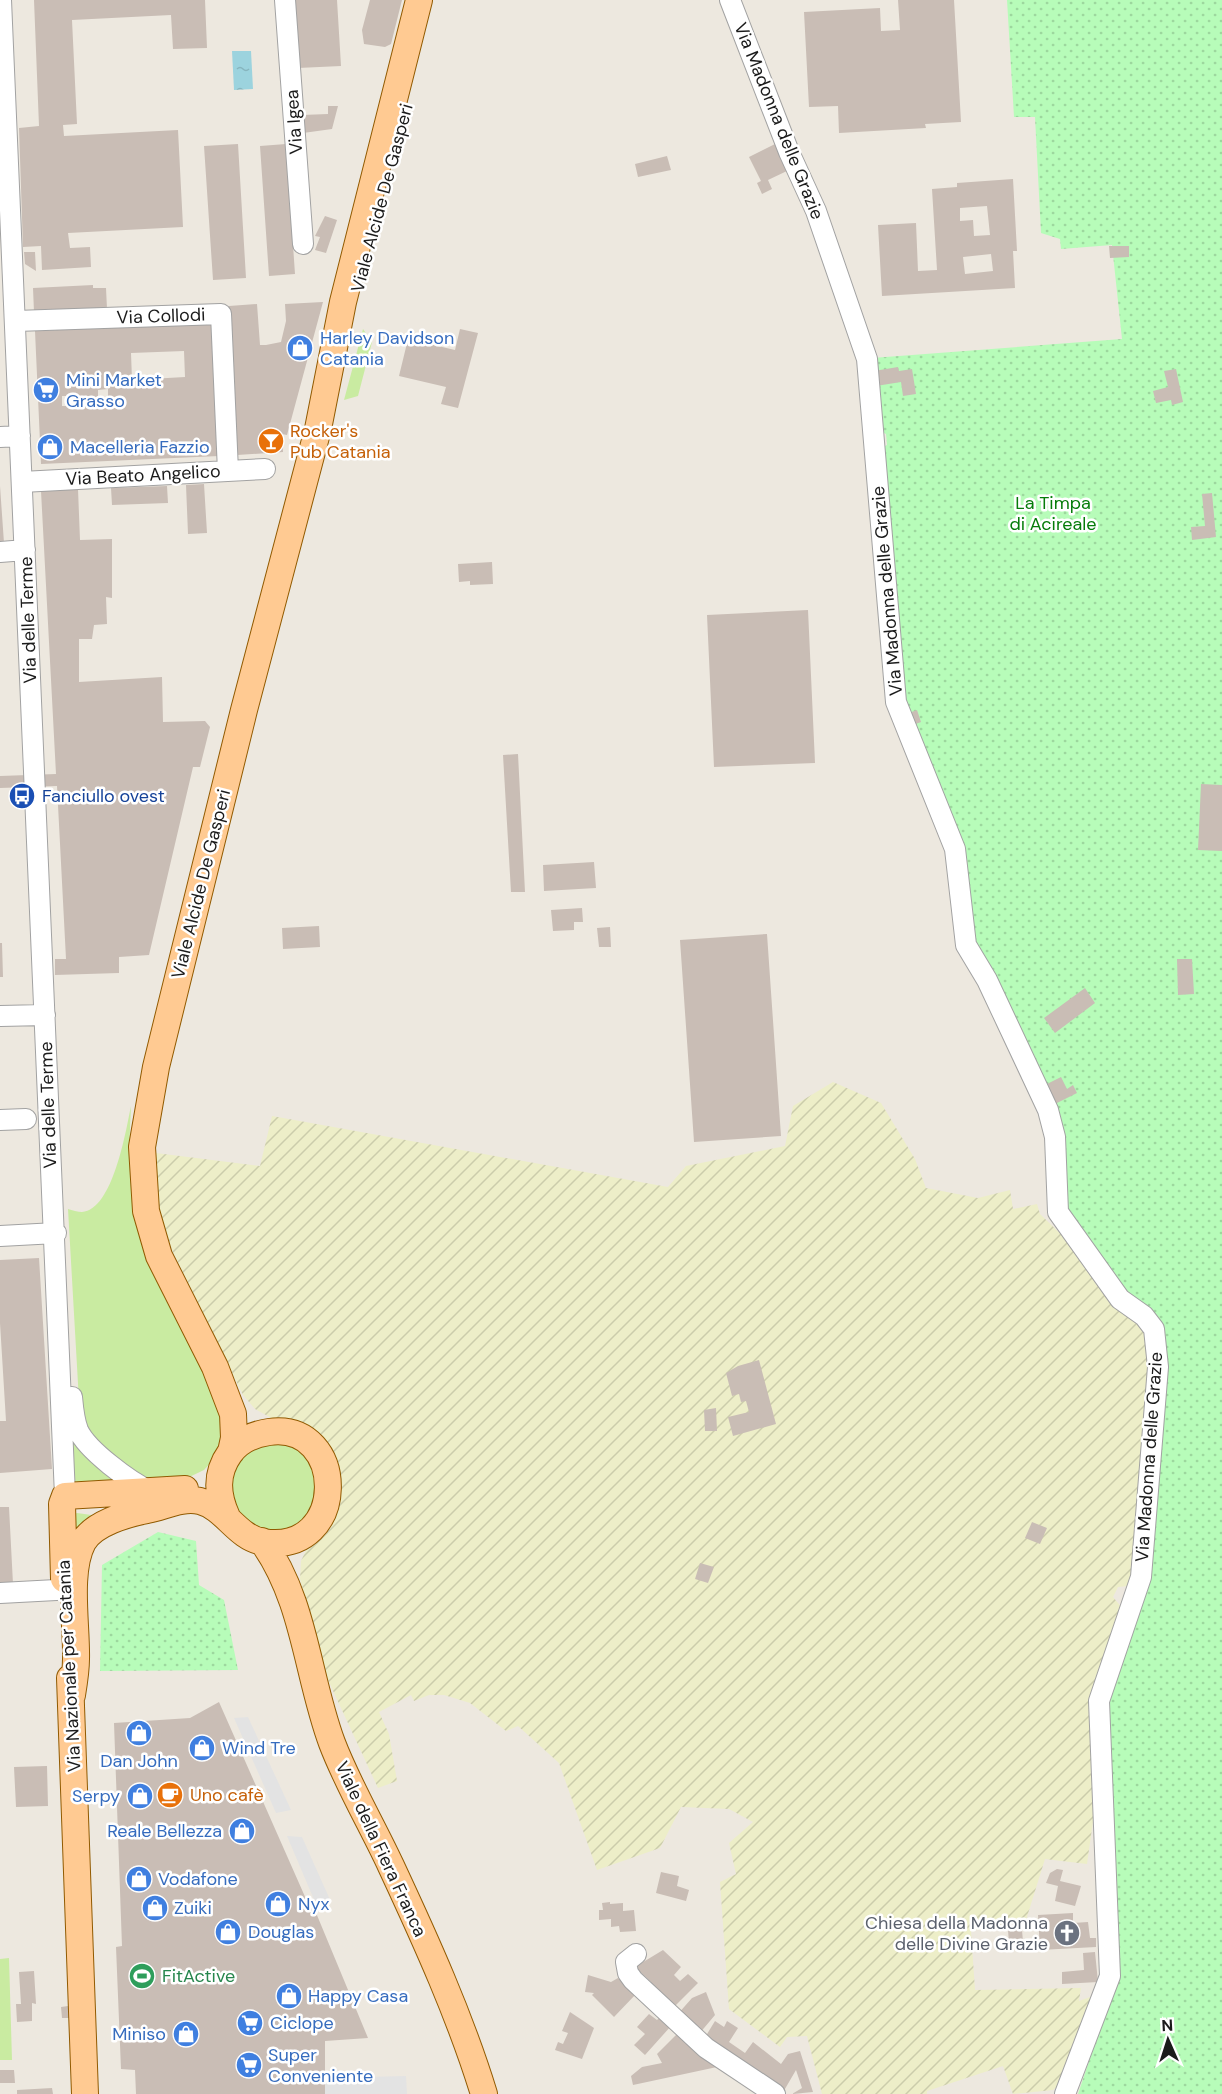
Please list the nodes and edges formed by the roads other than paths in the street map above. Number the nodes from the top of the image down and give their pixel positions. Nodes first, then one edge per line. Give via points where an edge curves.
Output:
1 (1, 0) edge
2 (285, 0) edge
3 (419, 0) edge
4 (435, 0) edge
5 (730, 0) edge
6 (303, 244) dead end
7 (6, 256) edge
8 (16, 321) junction
9 (326, 395) junction
10 (20, 436) junction
11 (0, 437) edge
12 (265, 469) dead end
13 (228, 471) junction
14 (22, 482) junction
15 (25, 550) junction
16 (0, 552) edge
17 (45, 1015) junction
18 (0, 1016) edge
19 (26, 1119) dead end
20 (0, 1120) edge
21 (0, 1236) edge
22 (56, 1236) junction
23 (215, 1367) junction
24 (274, 1431) junction
25 (226, 1460) junction
26 (65, 1496) junction
27 (145, 1501) junction
28 (227, 1517) junction
29 (305, 1534) junction
30 (262, 1542) junction
31 (70, 1590) junction
32 (0, 1593) edge
33 (293, 1599) junction
34 (636, 1954) dead end
35 (85, 2094) edge
36 (484, 2094) edge
37 (775, 2094) edge
38 (1065, 2094) edge

1 - 7 street, Via delle Terme
2 - 6 street, Via Igea
3 - 9 main road, Viale Alcide De Gasperi via 342,302
4 - 9 main road, Viale Alcide De Gasperi
5 - 38 street, Via Madonna delle Grazie via 816,211 867,359 896,702 955,849 966,945 987,980 1048,1110 1056,1137 1058,1212 1120,1299 1144,1316 1154,1329 1158,1367 1141,1576 1099,1701 1110,1976
7 - 8 street, Via delle Terme
8 - 10 street, Via delle Terme
8 - 13 street, Via Collodi via 221,314
9 - 23 main road, Viale Alcide De Gasperi via 159,1055 142,1147 146,1211 159,1256
10 - 11 street
10 - 14 street, Via delle Terme
12 - 13 street, Via Beato Angelico
13 - 14 street, Via Beato Angelico
14 - 15 street, Via delle Terme
15 - 16 street
15 - 17 street, Via delle Terme
17 - 18 street
17 - 22 street, Via delle Terme
19 - 20 street
21 - 22 street
22 - 26 street, Via Nazionale per Catania
22 - 27 street via 65,1272 78,1431
23 - 24 main road via 244,1409
23 - 25 main road via 233,1414 234,1438
24 - 25 main road via 243,1441
24 - 29 main road via 304,1440 325,1464 329,1495 325,1510
25 - 27 main road via 190,1488
25 - 28 main road via 218,1485
26 - 27 main road via 82,1506
26 - 31 main road, Via Nazionale per Catania via 62,1504
27 - 28 main road via 197,1501 213,1506
27 - 31 main road via 90,1533 79,1553
28 - 30 main road via 242,1533
29 - 30 main road via 277,1543
29 - 33 main road via 294,1570
30 - 33 main road via 282,1572
31 - 32 street
31 - 35 main road, Via Nazionale per Catania
33 - 36 main road, Viale della Fiera Franca via 333,1744 450,1998
34 - 37 street via 626,1962 633,1980 706,2048

